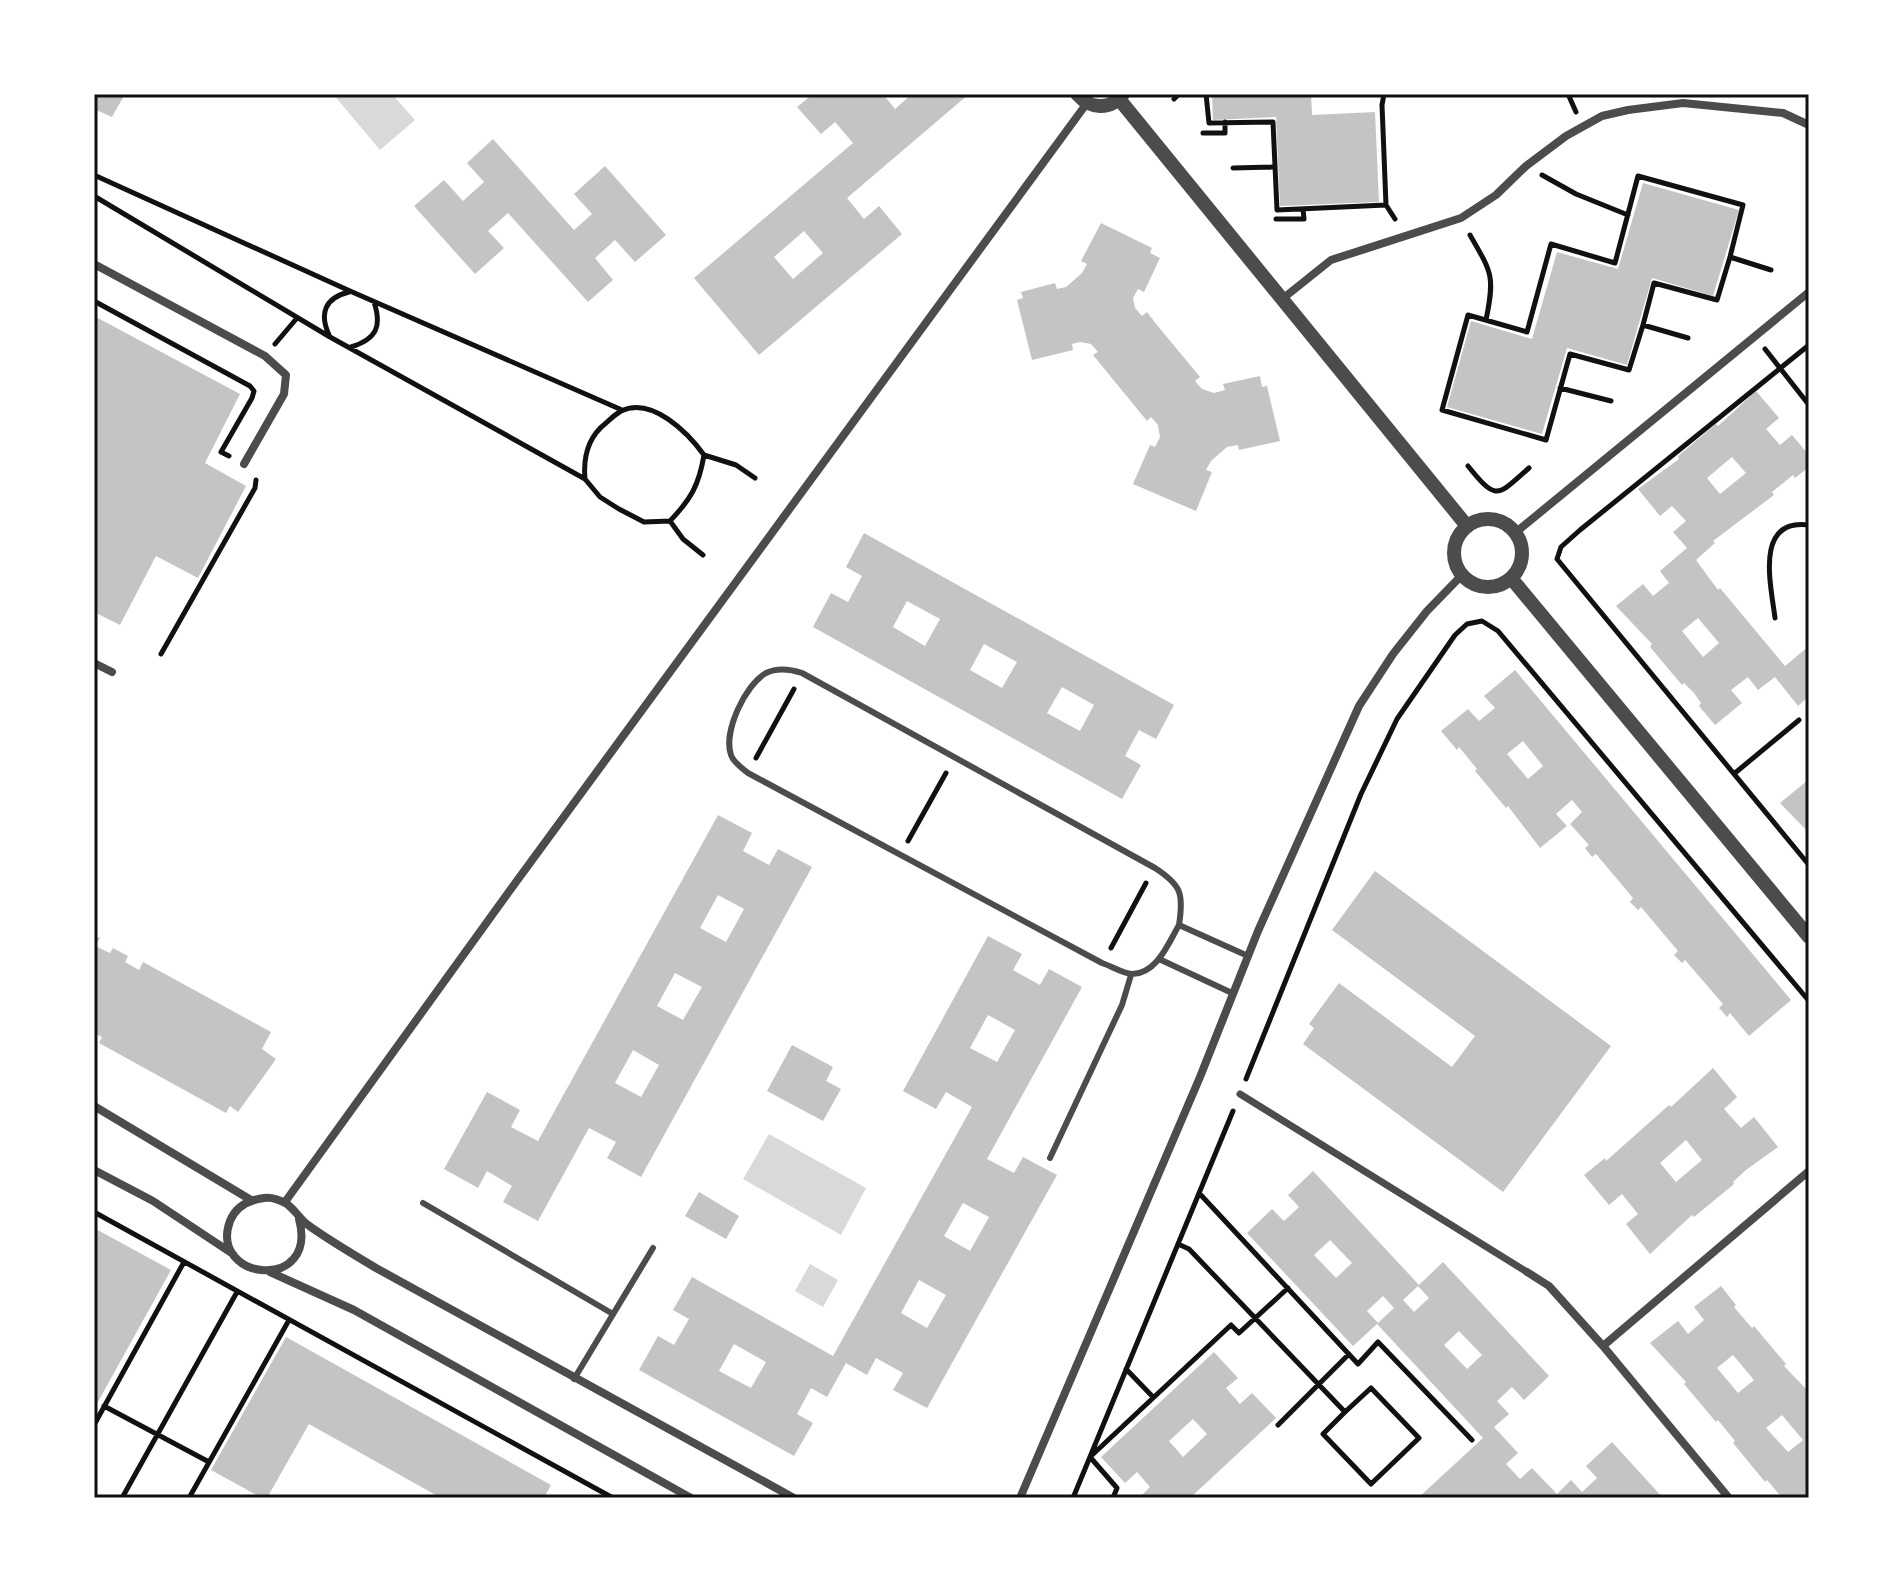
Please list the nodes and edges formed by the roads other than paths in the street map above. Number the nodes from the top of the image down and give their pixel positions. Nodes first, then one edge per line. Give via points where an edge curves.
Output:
1 (1121, 97) edge
2 (1082, 99) edge
3 (1809, 125) edge
4 (94, 264) edge
5 (1809, 292) edge
6 (1281, 300) junction
7 (244, 464) road end
8 (1467, 526) junction
9 (1515, 533) junction
10 (1462, 575) junction
11 (1511, 578) junction
12 (94, 663) edge
13 (112, 672) dead end
14 (1179, 925) junction
15 (1809, 937) edge
16 (1248, 956) junction
17 (1159, 959) junction
18 (1131, 975) junction
19 (1232, 993) junction
20 (1240, 1094) road end
21 (94, 1106) edge
22 (1050, 1158) dead end
23 (94, 1170) edge
24 (1809, 1171) edge
25 (251, 1200) junction
26 (285, 1202) junction
27 (423, 1203) dead end
28 (299, 1219) junction
29 (653, 1248) dead end
30 (233, 1254) junction
31 (269, 1272) junction
32 (1527, 1272) joint
33 (613, 1314) junction
34 (1603, 1346) junction
35 (574, 1379) junction
36 (680, 1495) edge
37 (691, 1498) edge
38 (794, 1498) edge
39 (1020, 1498) edge
40 (1729, 1498) edge

1 - 2 street via 1098,107
1 - 6 street
2 - 26 street
3 - 6 street via 1783,113 1683,103 1602,116 1566,136 1461,218 1331,260
4 - 7 street via 265,356 286,375 284,394
5 - 9 street
6 - 8 street
8 - 9 street via 1493,519
8 - 10 street via 1454,550
9 - 11 street via 1522,556
10 - 11 street via 1486,587
10 - 16 street via 1393,654 1359,706
11 - 15 street
12 - 13 street
14 - 16 lane
14 - 17 lane
14 - 18 lane via 1179,890 1155,868 802,673 789,669 764,674 739,702 728,743 731,758 748,773
16 - 19 street
17 - 18 lane
17 - 19 lane
18 - 22 lane
19 - 39 street
20 - 32 street
21 - 25 street
23 - 30 street
24 - 34 street
25 - 26 street via 269,1197
25 - 30 street via 232,1216 228,1242
26 - 28 street
27 - 33 lane
28 - 31 street via 298,1253
28 - 35 street
29 - 33 lane
30 - 31 street via 256,1271
31 - 36 street via 354,1310
32 - 34 street via 1549,1286
33 - 35 lane
34 - 40 street
35 - 38 street
36 - 37 street

